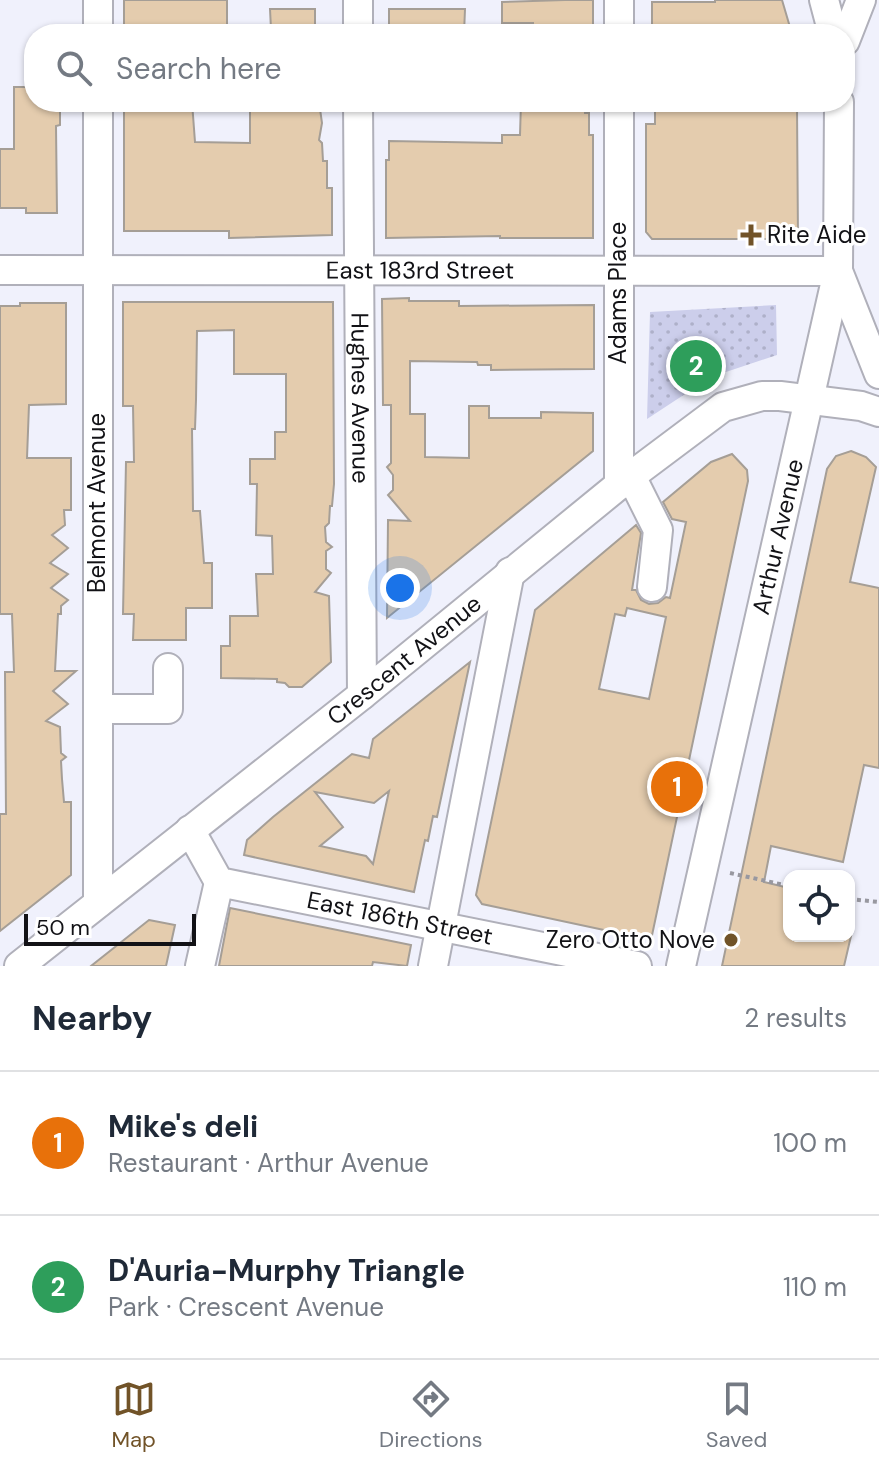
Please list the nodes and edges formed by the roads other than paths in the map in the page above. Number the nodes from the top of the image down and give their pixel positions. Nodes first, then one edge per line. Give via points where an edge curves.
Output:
1 (98, 0) edge
2 (358, 0) edge
3 (619, 0) edge
4 (824, 0) edge
5 (861, 0) edge
6 (98, 24) edge
7 (358, 24) edge
8 (619, 24) edge
9 (830, 24) edge
10 (852, 24) edge
11 (98, 112) edge
12 (358, 112) edge
13 (619, 112) edge
14 (839, 112) edge
15 (0, 270) edge
16 (97, 270) junction
17 (358, 270) junction
18 (618, 271) junction
19 (838, 271) junction
20 (879, 374) edge
21 (808, 400) junction
22 (879, 412) edge
23 (625, 480) junction
24 (510, 572) junction
25 (652, 587) dead end
26 (168, 668) dead end
27 (362, 695) junction
28 (98, 709) junction
29 (190, 830) junction
30 (219, 882) junction
31 (98, 903) junction
32 (442, 925) junction
33 (19, 966) edge
34 (200, 966) edge
35 (433, 966) edge
36 (637, 966) edge
37 (681, 966) edge

1 - 6 street
2 - 7 street
3 - 8 street
4 - 9 street
5 - 10 street
11 - 16 street, Belmont Avenue
12 - 17 street, Hughes Avenue
13 - 18 street, Adams Place
14 - 19 street, Arthur Avenue
15 - 16 street, East 183rd Street
16 - 17 street, East 183rd Street
16 - 28 street, Belmont Avenue
17 - 18 street, East 183rd Street
17 - 27 street, Hughes Avenue
18 - 19 street, East 183rd Street
18 - 23 street, Adams Place
19 - 20 street
19 - 21 street, Arthur Avenue
21 - 22 street, Crescent Avenue
21 - 23 street, Crescent Avenue via 762,396 723,407
21 - 37 street, Arthur Avenue
23 - 24 street, Crescent Avenue
23 - 25 street via 658,530
24 - 27 street, Crescent Avenue
24 - 32 street
26 - 28 street via 168,709
27 - 29 street, Crescent Avenue
28 - 31 street, Belmont Avenue
29 - 30 street
29 - 31 street, Crescent Avenue
30 - 32 street, East 186th Street
30 - 34 street
31 - 33 street, Crescent Avenue
32 - 35 street
32 - 36 street, East 186th Street

